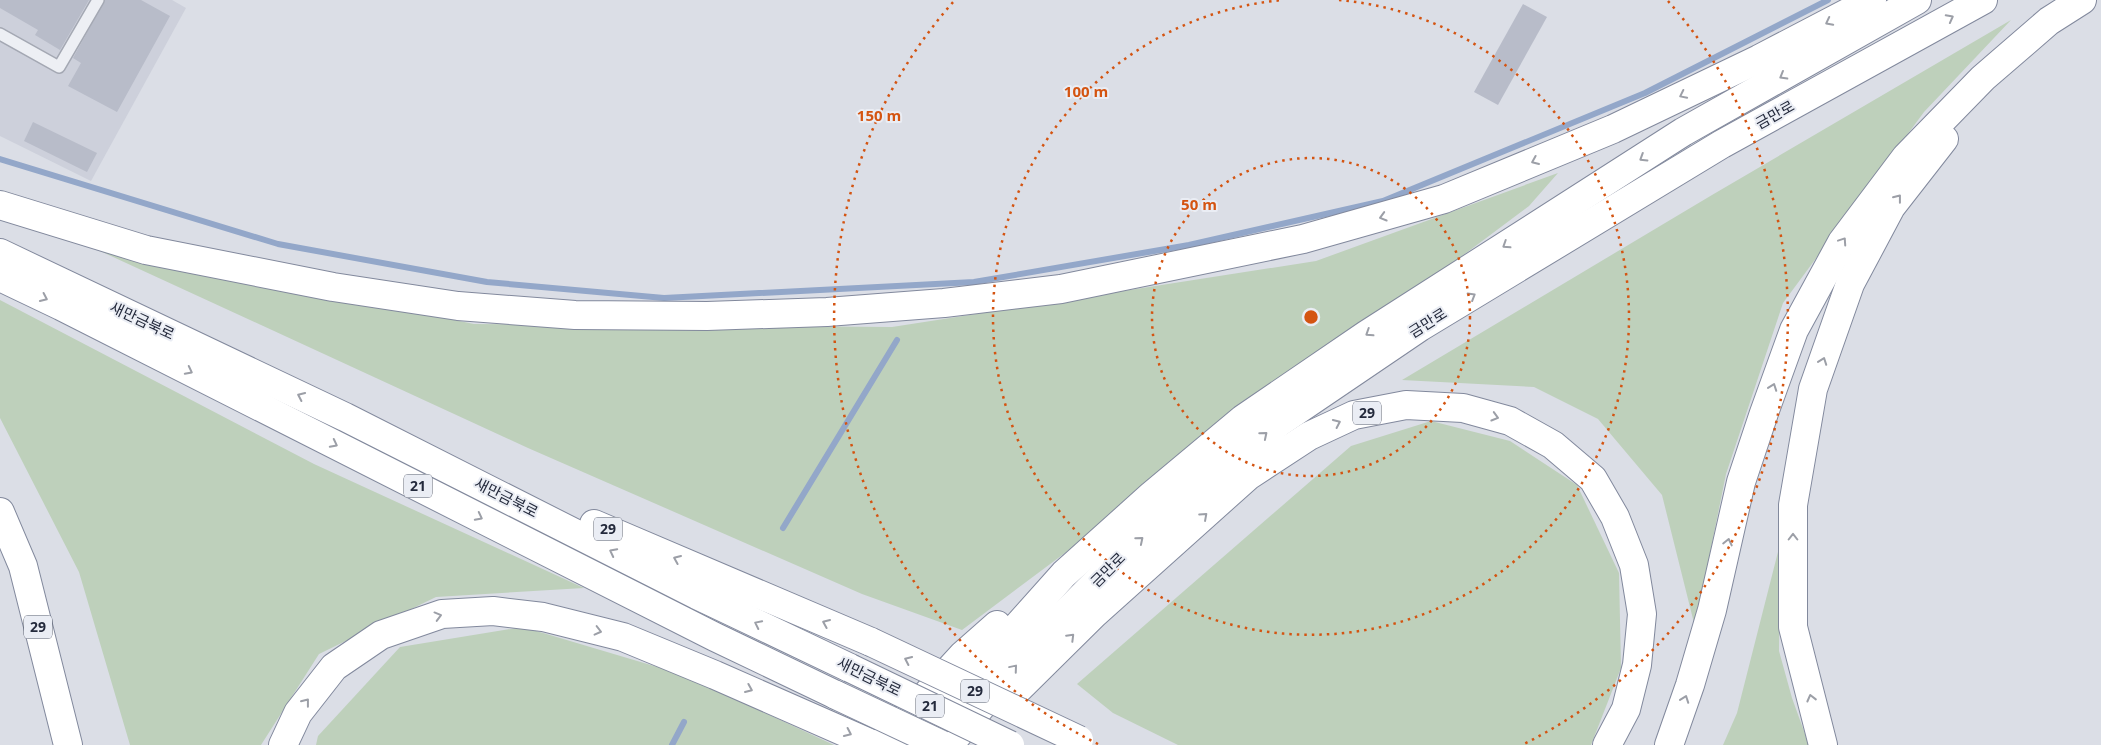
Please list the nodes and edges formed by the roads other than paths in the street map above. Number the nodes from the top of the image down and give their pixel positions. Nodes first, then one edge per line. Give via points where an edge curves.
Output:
1 (98, 0) edge
2 (1872, 0) edge
3 (1917, 0) edge
4 (1983, 0) edge
5 (2082, 0) edge
6 (2099, 0) edge
7 (0, 34) edge
8 (0, 205) edge
9 (0, 253) edge
10 (0, 277) edge
11 (345, 417) junction
12 (1152, 496) junction
13 (0, 512) edge
14 (23, 566) junction
15 (1085, 742) edge
16 (68, 745) edge
17 (87, 745) edge
18 (283, 745) edge
19 (874, 745) edge
20 (880, 745) edge
21 (911, 745) edge
22 (942, 745) edge
23 (949, 745) edge
24 (962, 745) edge
25 (1010, 745) edge
26 (1607, 745) edge
27 (1669, 745) edge
28 (1823, 745) edge

1 - 7 lane via 59,67
2 -> 8 highway via 1613,129 1444,200 1303,239 1071,287 944,304 707,316 576,315 458,306 333,287 146,250
3 -> 12 highway, 금만로 via 1683,132 1366,335 1243,419
23 -> 4 highway, 금만로 via 1027,652 1127,551 1277,424 1420,327 1722,144
27 -> 5 highway via 1712,610 1741,482 1764,413 1794,330 1842,242 1906,156 1983,78 2049,21
28 -> 6 highway via 1793,627 1793,505 1813,389 1850,284 1891,207 1956,124 2066,24
11 -> 9 highway, 새만금북로 / 21
10 -> 22 highway, 새만금북로 / 21, bridge via 715,636
15 -> 11 highway, 29, bridge via 871,642
25 -> 11 highway, 새만금북로 / 21, bridge via 697,595
12 - 20 highway via 1067,564 963,655
12 - 21 highway, 금만로 via 1064,574
13 - 14 highway, 29
14 - 16 highway, 29
14 - 17 highway
18 -> 19 highway via 298,713 334,667 381,635 442,614 493,611 543,617 623,637
24 -> 26 highway, 29 via 1094,614 1248,476 1309,436 1354,415 1406,405 1464,408 1510,421 1553,445 1593,479 1615,517 1634,565 1642,614 1637,665 1626,709

